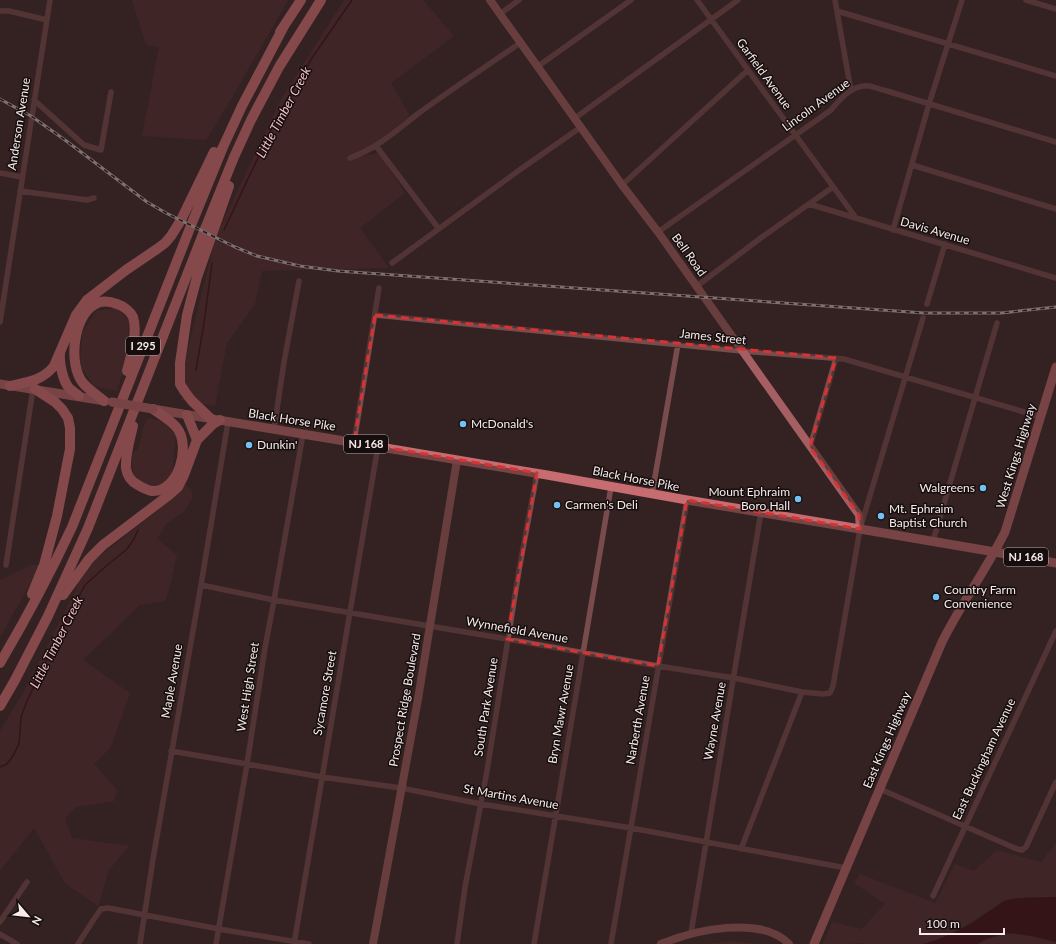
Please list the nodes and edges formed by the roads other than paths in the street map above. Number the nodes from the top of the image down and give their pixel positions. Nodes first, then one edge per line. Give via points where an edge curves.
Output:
1 (50, 0) edge
2 (301, 0) edge
3 (321, 0) edge
4 (490, 0) edge
5 (519, 0) edge
6 (631, 0) edge
7 (697, 0) edge
8 (738, 0) edge
9 (835, 0) edge
10 (962, 0) edge
11 (1026, 0) edge
12 (1056, 9) edge
13 (0, 11) edge
14 (837, 11) junction
15 (500, 14) junction
16 (47, 20) junction
17 (711, 20) junction
18 (283, 28) junction
19 (520, 43) junction
20 (948, 44) junction
21 (537, 67) junction
22 (748, 70) junction
23 (1056, 76) edge
24 (851, 90) junction
25 (111, 92) dead end
26 (34, 100) junction
27 (929, 104) junction
28 (575, 118) junction
29 (251, 120) junction
30 (581, 127) junction
31 (795, 135) junction
32 (1056, 142) edge
33 (376, 146) junction
34 (350, 158) dead end
35 (912, 165) junction
36 (0, 174) edge
37 (22, 177) junction
38 (622, 185) junction
39 (833, 187) junction
40 (20, 191) junction
41 (94, 198) dead end
42 (809, 204) junction
43 (1056, 209) edge
44 (856, 218) junction
45 (439, 229) junction
46 (893, 230) junction
47 (658, 232) junction
48 (945, 244) junction
49 (392, 263) dead end
50 (1056, 278) edge
51 (299, 281) dead end
52 (697, 286) junction
53 (379, 288) dead end
54 (927, 304) dead end
55 (375, 315) junction
56 (923, 318) dead end
57 (0, 322) edge
58 (997, 323) dead end
59 (678, 344) junction
60 (63, 347) junction
61 (742, 351) junction
62 (836, 358) junction
63 (1056, 367) edge
64 (906, 377) junction
65 (144, 384) junction
66 (5, 385) edge
67 (34, 389) junction
68 (79, 396) junction
69 (975, 397) junction
70 (108, 401) junction
71 (153, 409) junction
72 (187, 415) junction
73 (1041, 417) junction
74 (219, 420) junction
75 (274, 429) junction
76 (303, 434) junction
77 (106, 439) junction
78 (196, 440) junction
79 (354, 442) junction
80 (378, 446) junction
81 (810, 447) junction
82 (457, 460) junction
83 (537, 473) junction
84 (611, 487) junction
85 (652, 494) junction
86 (687, 500) junction
87 (761, 512) junction
88 (860, 528) junction
89 (933, 541) junction
90 (995, 552) junction
91 (1056, 563) edge
92 (6, 565) dead end
93 (200, 585) junction
94 (274, 600) junction
95 (350, 613) junction
96 (48, 616) junction
97 (26, 618) junction
98 (430, 626) junction
99 (1056, 631) edge
100 (508, 639) junction
101 (583, 652) junction
102 (0, 663) edge
103 (658, 666) junction
104 (734, 678) junction
105 (802, 692) junction
106 (0, 706) edge
107 (171, 751) junction
108 (247, 764) junction
109 (322, 777) junction
110 (1056, 782) edge
111 (402, 788) junction
112 (880, 789) junction
113 (481, 804) junction
114 (555, 816) junction
115 (965, 826) junction
116 (631, 828) junction
117 (706, 843) junction
118 (741, 849) junction
119 (846, 868) junction
120 (27, 882) dead end
121 (932, 896) dead end
122 (144, 915) junction
123 (0, 922) edge
124 (219, 929) junction
125 (691, 933) junction
126 (0, 934) edge
127 (294, 943) edge
128 (17, 944) edge
129 (78, 944) edge
130 (140, 944) edge
131 (216, 944) edge
132 (309, 944) edge
133 (373, 944) edge
134 (457, 944) edge
135 (534, 944) edge
136 (611, 944) edge
137 (661, 944) edge
138 (789, 944) edge
139 (814, 944) edge

1 - 16 street, Anderson Avenue
2 - 18 highway, I 295
3 - 29 highway, I 295 via 287,54
4 - 15 street, Bell Road
5 - 15 street
6 - 21 street
7 - 17 street, Garfield Avenue
8 - 17 street
9 - 14 street
10 - 20 street
11 - 12 street
13 - 16 street
14 - 20 street
14 - 24 street
15 - 19 street, Bell Road
16 - 26 street, Anderson Avenue
17 - 22 street, Garfield Avenue
17 - 28 street
18 - 60 highway via 248,82 171,236 158,249 87,300 76,315
18 - 77 highway, I 295 via 223,148
19 - 21 street, Bell Road
19 - 33 street
20 - 23 street
20 - 27 street
21 - 28 street, Bell Road
22 - 31 street, Garfield Avenue
22 - 38 street
24 - 27 street, Lincoln Avenue via 868,86
24 - 31 street, Lincoln Avenue via 831,110
25 - 26 street via 101,150 84,145
26 - 37 street, Anderson Avenue
27 - 32 street, Lincoln Avenue
27 - 35 street
28 - 30 street, Bell Road
29 - 65 highway, I 295 via 223,183
29 - 74 highway via 196,277 180,363 180,384 184,392 192,401
30 - 38 street, Bell Road
30 - 45 street
31 - 39 street, Garfield Avenue
31 - 47 street, Lincoln Avenue
33 - 34 street
33 - 45 street
35 - 43 street
35 - 46 street
36 - 37 street
37 - 40 street, Anderson Avenue
38 - 47 street, Bell Road
39 - 42 street
39 - 44 street, Garfield Avenue
40 - 41 street via 88,200
40 - 57 street, Anderson Avenue
42 - 44 street, Davis Avenue
42 - 52 street
44 - 46 street, Davis Avenue
45 - 49 street
46 - 48 street, Davis Avenue
47 - 52 street, Bell Road
48 - 50 street, Davis Avenue
48 - 54 street
51 - 75 street
52 - 61 street, Bell Road
53 - 55 street
55 - 59 street, James Street
55 - 79 street
56 - 64 street
58 - 69 street
59 - 61 street, James Street
59 - 85 street
60 - 66 highway via 48,373 32,381
60 - 68 highway via 59,359 62,370 68,387
61 - 62 street, James Street
61 - 81 street, Bell Road
62 - 64 street, James Street
62 - 81 street
63 - 73 main road, West Kings Highway
64 - 69 street, James Street
64 - 88 street
65 - 71 highway via 131,434 126,470 134,483 151,491 161,489 172,481 178,473 183,457 182,440 177,428
65 - 96 highway, I 295 via 88,528
66 - 67 main road, NJ 168
67 - 68 main road, NJ 168
67 - 92 street
67 - 97 highway via 54,402 68,418 70,449 58,516 44,565 30,598
68 - 70 main road, NJ 168
69 - 73 street, James Street
69 - 89 street
70 - 71 main road, NJ 168, bridge
70 - 77 highway via 83,382 76,371 74,353 78,328 85,313 93,305 102,302 120,305 128,310 134,322 129,366
71 - 72 main road, NJ 168
72 - 74 main road, NJ 168
72 - 78 highway
73 - 90 main road, West Kings Highway via 1006,532
74 - 75 main road, Black Horse Pike / NJ 168
74 - 78 highway
74 - 93 street, Maple Avenue
75 - 76 main road, Black Horse Pike / NJ 168
76 - 79 main road, Black Horse Pike / NJ 168
76 - 94 street, West High Street
77 - 97 highway, I 295 via 72,527
78 - 96 highway via 178,487 103,545 89,559
79 - 80 main road, Black Horse Pike / NJ 168
80 - 82 main road, Black Horse Pike / NJ 168
80 - 95 street, Sycamore Street
81 - 88 street, Bell Road via 859,514
82 - 83 main road, Black Horse Pike / NJ 168
82 - 98 street, Prospect Ridge Boulevard
83 - 84 main road, Black Horse Pike / NJ 168
83 - 100 street, South Park Avenue
84 - 85 main road, Black Horse Pike / NJ 168
84 - 101 street, Bryn Mawr Avenue
85 - 86 main road, Black Horse Pike / NJ 168
86 - 87 main road, Black Horse Pike / NJ 168
86 - 103 street, Narberth Avenue
87 - 88 main road, Black Horse Pike / NJ 168
87 - 104 street, Wayne Avenue
88 - 89 main road, Black Horse Pike / NJ 168
88 - 105 street, Wynnefield Avenue via 834,686 830,692 823,694
89 - 90 main road, Black Horse Pike / NJ 168
90 - 91 main road, Black Horse Pike / NJ 168
90 - 112 main road, East Kings Highway via 955,617
93 - 94 street, Wynnefield Avenue
93 - 107 street, Maple Avenue
94 - 95 street, Wynnefield Avenue
94 - 108 street, West High Street
95 - 98 street, Wynnefield Avenue
95 - 109 street, Sycamore Street
96 - 106 highway, I 295
97 - 102 highway, I 295
98 - 100 street, Wynnefield Avenue
98 - 111 street, Prospect Ridge Boulevard
99 - 115 street, East Buckingham Avenue
100 - 101 street, Wynnefield Avenue
100 - 113 street, South Park Avenue
101 - 103 street, Wynnefield Avenue
101 - 114 street, Bryn Mawr Avenue
103 - 104 street, Wynnefield Avenue
103 - 116 street, Narberth Avenue
104 - 105 street, Wynnefield Avenue
104 - 117 street, Wayne Avenue
105 - 118 street
107 - 108 street, St Martins Avenue
107 - 122 street, Maple Avenue
108 - 109 street, St Martins Avenue
108 - 124 street, West High Street
109 - 111 street, St Martins Avenue
109 - 127 street, Sycamore Street
110 - 115 street via 1026,847 1022,850
111 - 113 street, St Martins Avenue
111 - 133 street, Prospect Ridge Boulevard
112 - 115 street
112 - 119 main road, East Kings Highway
113 - 114 street, St Martins Avenue
113 - 134 street, South Park Avenue
114 - 116 street, St Martins Avenue
114 - 135 street, Bryn Mawr Avenue
115 - 121 street, East Buckingham Avenue
116 - 117 street, St Martins Avenue
116 - 136 street, Narberth Avenue
117 - 118 street, St Martins Avenue
117 - 125 street, Wayne Avenue
118 - 119 street, St Martins Avenue
119 - 139 main road, East Kings Highway
120 - 123 street
122 - 124 street
122 - 129 street via 101,909
122 - 130 street, Maple Avenue
124 - 127 street
124 - 131 street, West High Street
125 - 137 street
125 - 138 street via 716,929 757,929 778,935
126 - 128 street
127 - 132 street

